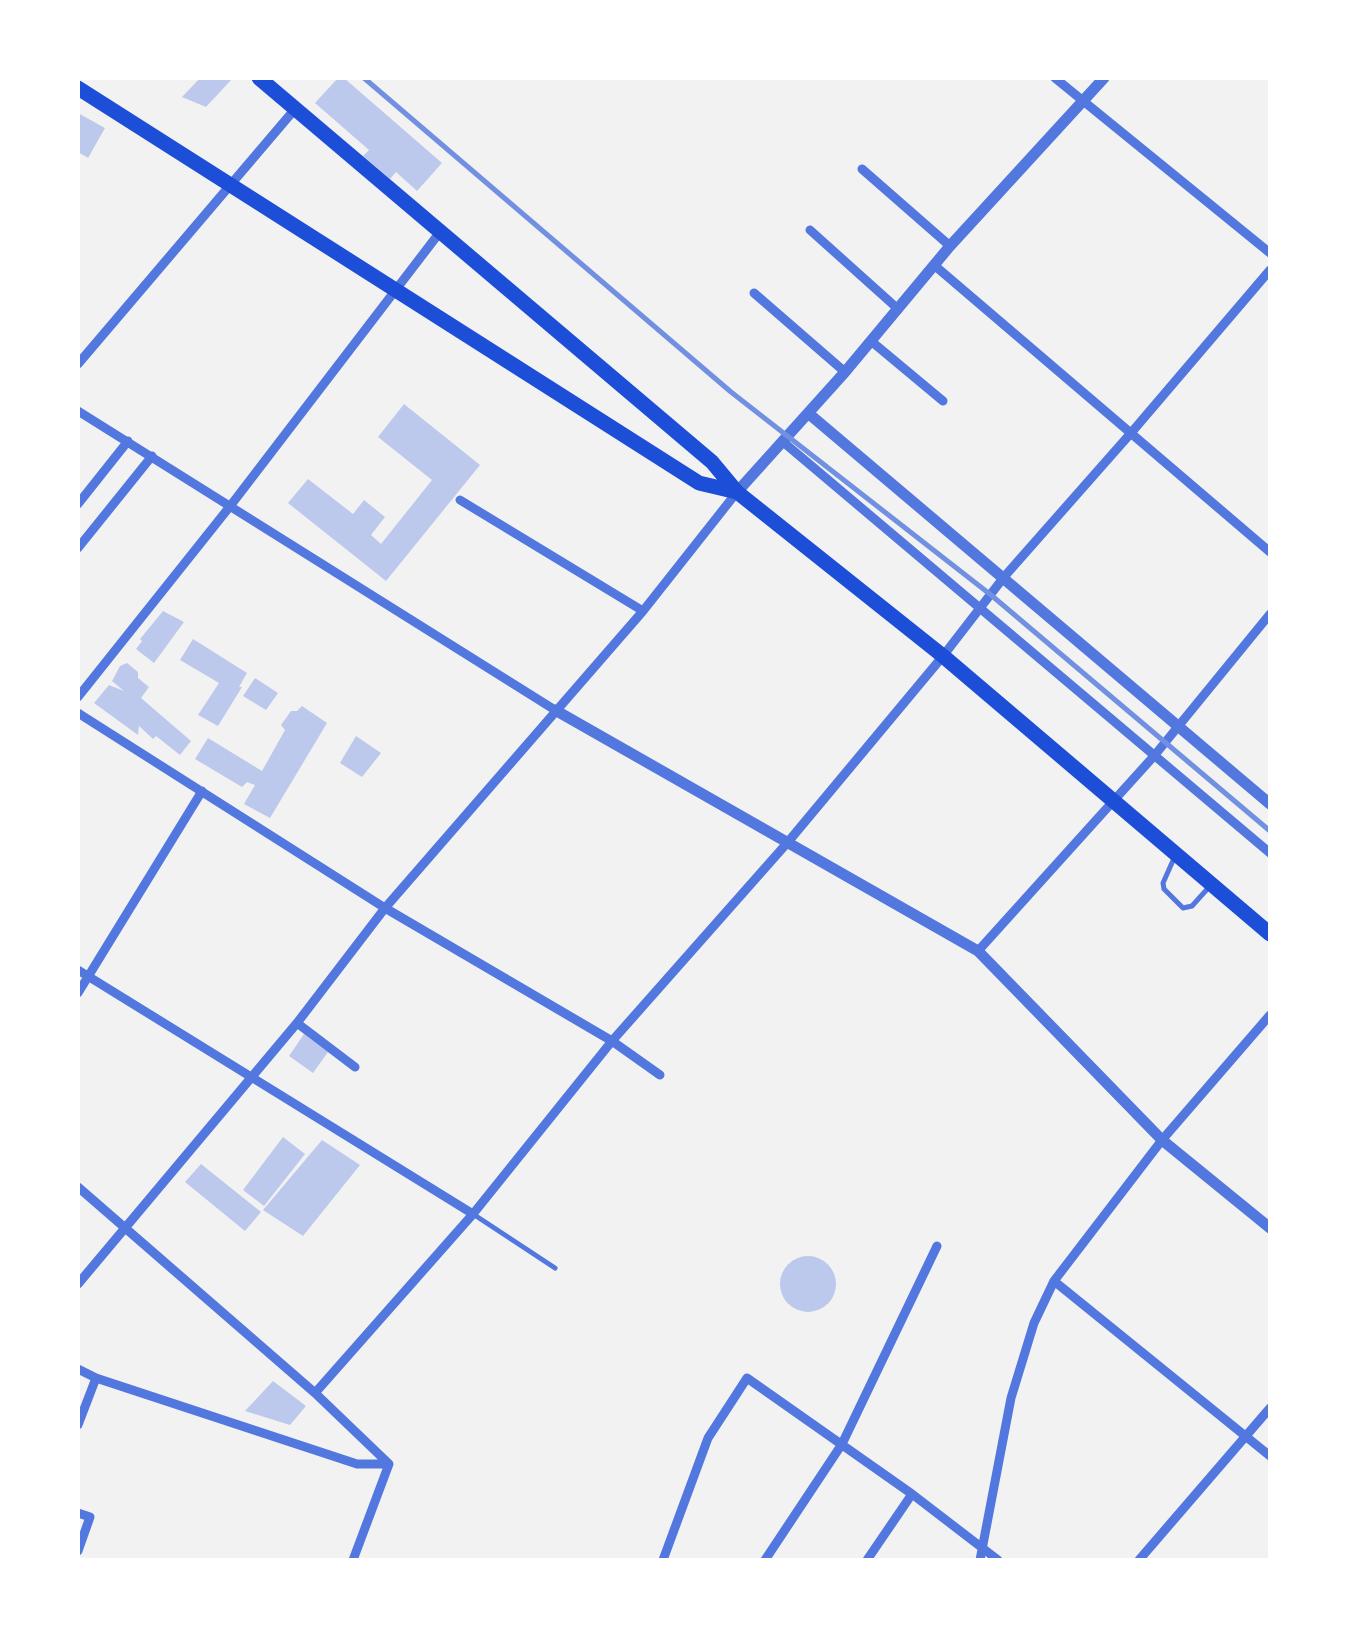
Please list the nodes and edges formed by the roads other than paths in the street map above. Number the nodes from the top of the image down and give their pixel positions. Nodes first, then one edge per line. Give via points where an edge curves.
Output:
1 (258, 78) edge
2 (1055, 78) edge
3 (1104, 78) edge
4 (78, 88) edge
5 (1084, 102) junction
6 (295, 108) junction
7 (862, 169) dead end
8 (230, 186) junction
9 (810, 230) dead end
10 (440, 232) junction
11 (950, 246) junction
12 (1270, 253) edge
13 (934, 265) junction
14 (1270, 270) edge
15 (395, 291) junction
16 (754, 293) dead end
17 (898, 309) junction
18 (871, 341) junction
19 (78, 364) edge
20 (844, 372) junction
21 (943, 401) dead end
22 (78, 410) edge
23 (808, 414) junction
24 (1132, 433) junction
25 (128, 441) junction
26 (782, 441) junction
27 (152, 456) junction
28 (737, 492) junction
29 (460, 500) dead end
30 (78, 504) edge
31 (231, 506) junction
32 (78, 548) edge
33 (1270, 552) edge
34 (1004, 577) junction
35 (981, 606) junction
36 (643, 611) junction
37 (1270, 614) edge
38 (943, 656) junction
39 (78, 696) edge
40 (556, 710) junction
41 (78, 712) edge
42 (1179, 726) junction
43 (1154, 756) junction
44 (202, 790) junction
45 (1113, 800) junction
46 (1270, 804) edge
47 (788, 842) junction
48 (1176, 853) junction
49 (1270, 853) edge
50 (1212, 884) junction
51 (386, 908) junction
52 (1270, 934) edge
53 (978, 951) junction
54 (78, 970) edge
55 (88, 977) junction
56 (78, 993) edge
57 (1270, 1014) edge
58 (297, 1023) junction
59 (612, 1041) junction
60 (356, 1067) dead end
61 (660, 1076) dead end
62 (250, 1078) junction
63 (1162, 1140) junction
64 (78, 1187) edge
65 (473, 1214) junction
66 (1270, 1228) edge
67 (124, 1229) junction
68 (938, 1246) dead end
69 (554, 1268) dead end
70 (1054, 1281) junction
71 (78, 1284) edge
72 (78, 1369) edge
73 (96, 1378) junction
74 (315, 1393) junction
75 (1270, 1408) edge
76 (78, 1425) edge
77 (1246, 1437) junction
78 (842, 1444) junction
79 (1270, 1456) edge
80 (389, 1464) junction
81 (912, 1494) junction
82 (78, 1513) edge
83 (78, 1551) edge
84 (982, 1556) edge
85 (353, 1560) edge
86 (663, 1560) edge
87 (765, 1560) edge
88 (868, 1560) edge
89 (998, 1560) edge
90 (1139, 1560) edge

1 - 6 main road
2 - 5 street
3 - 5 street
4 - 8 main road
5 - 11 street
5 - 12 street
6 - 8 street
6 - 10 main road
7 - 11 street
8 - 15 main road
8 - 19 street
9 - 17 street
10 - 15 street
10 - 28 main road via 712,462
11 - 13 street
13 - 17 street
13 - 24 street
14 - 24 street
15 - 28 main road via 699,483
15 - 31 street
16 - 20 street
17 - 18 street
18 - 20 street
18 - 21 street
20 - 23 street
22 - 25 street
23 - 26 street
23 - 34 street
24 - 33 street
24 - 34 street
25 - 27 street
25 - 30 street
26 - 28 street
26 - 35 street
27 - 31 street
27 - 32 street
28 - 36 street
28 - 38 main road
29 - 36 street
31 - 39 street
31 - 40 street
34 - 35 street
34 - 42 street
35 - 38 street
35 - 43 street
36 - 40 street
37 - 42 street
38 - 45 main road
38 - 47 street
40 - 47 street
40 - 51 street
41 - 44 street
42 - 43 street
42 - 46 street
43 - 45 street
43 - 49 street
44 - 51 street
44 - 55 street
45 - 48 main road
45 - 53 street
47 - 53 street
47 - 59 street
48 - 50 main road
48 - 50 lane via 1163,883 1183,908
50 - 52 main road
51 - 58 street
51 - 59 street
53 - 63 street
54 - 55 street
55 - 56 street
55 - 62 street
57 - 63 street
58 - 60 street
58 - 62 street
59 - 61 street
59 - 65 street
62 - 65 street
62 - 67 street
63 - 66 street
63 - 70 street
64 - 67 street
65 - 69 lane
65 - 74 street
67 - 71 street
67 - 74 street
68 - 78 street
70 - 77 street
70 - 84 street via 1010,1398
72 - 73 street
73 - 76 street
73 - 80 street via 357,1464
74 - 80 street
75 - 77 street
77 - 79 street
77 - 90 street
78 - 81 street
78 - 86 street via 747,1378 708,1438
78 - 87 street
80 - 85 street
81 - 84 street
81 - 88 street
82 - 83 street via 90,1517
84 - 89 street

